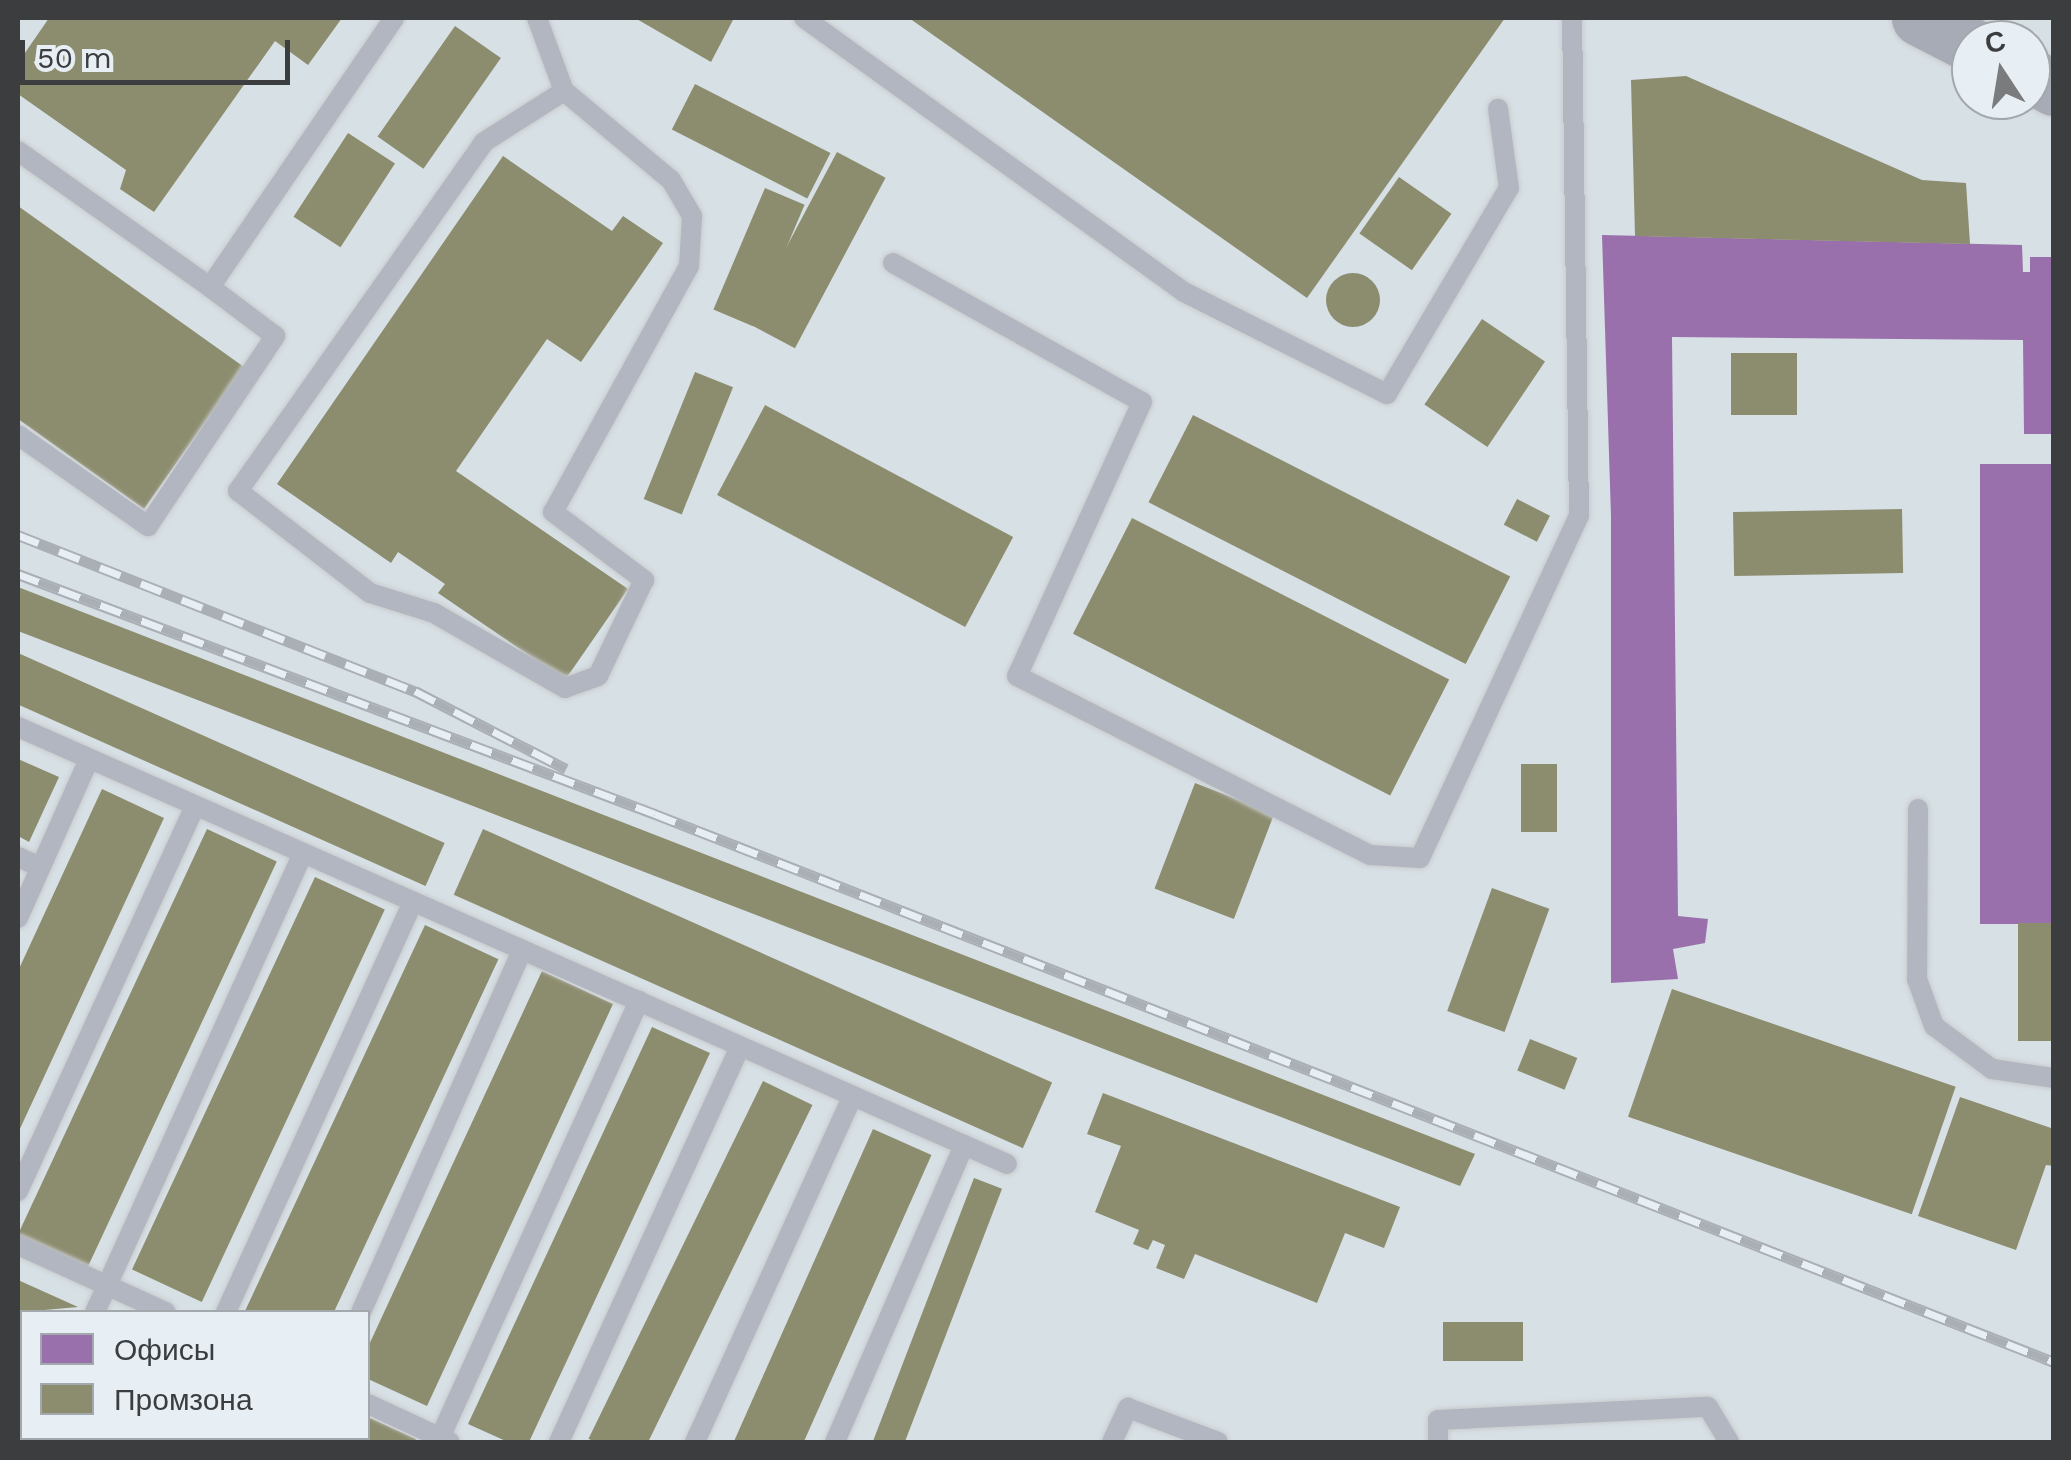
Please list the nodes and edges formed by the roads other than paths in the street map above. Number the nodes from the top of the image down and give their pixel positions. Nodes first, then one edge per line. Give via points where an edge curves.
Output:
1 (394, 18) edge
2 (537, 18) edge
3 (804, 18) edge
4 (1572, 18) edge
5 (1919, 18) edge
6 (1951, 35) edge
7 (564, 90) junction
8 (1498, 110) dead end
9 (18, 151) edge
10 (893, 263) dead end
11 (210, 287) junction
12 (18, 435) edge
13 (18, 727) edge
14 (89, 759) junction
15 (195, 806) junction
16 (1918, 809) dead end
17 (303, 853) junction
18 (18, 857) edge
19 (40, 868) junction
20 (413, 902) junction
21 (18, 918) edge
22 (522, 950) junction
23 (639, 1002) junction
24 (740, 1046) junction
25 (2054, 1078) edge
26 (853, 1096) junction
27 (964, 1145) junction
28 (1007, 1164) dead end
29 (18, 1192) edge
30 (18, 1245) edge
31 (107, 1286) junction
32 (95, 1310) edge
33 (161, 1310) edge
34 (227, 1310) edge
35 (362, 1310) edge
36 (370, 1405) edge
37 (443, 1441) edge
38 (559, 1442) edge
39 (695, 1442) edge
40 (835, 1442) edge
41 (1112, 1442) edge
42 (1218, 1442) edge
43 (1438, 1442) edge
44 (1729, 1442) edge

1 - 11 lane
2 - 7 lane
3 - 8 lane via 1184,292 1387,394 1508,188
4 - 10 lane via 1579,516 1420,858 1370,855 1017,676 1142,402
5 - 6 main road
7 - 7 lane via 484,142 238,490 370,593 434,613 564,688 598,676 644,580 553,512 688,266 692,216 671,180
9 - 11 lane
11 - 12 lane via 275,336 148,526
13 - 14 lane
14 - 15 lane
14 - 19 lane
15 - 17 lane
15 - 29 lane
16 - 25 lane via 1917,979 1934,1026 1992,1069
17 - 20 lane
17 - 31 lane
18 - 19 lane
19 - 21 lane
20 - 22 lane
20 - 34 lane
22 - 23 lane
22 - 35 lane
23 - 24 lane
23 - 37 lane
24 - 26 lane
24 - 38 lane
26 - 27 lane
26 - 39 lane
27 - 28 lane
27 - 40 lane
30 - 31 lane
31 - 32 lane
31 - 33 lane
36 - 37 lane
41 - 42 lane via 1128,1408
43 - 44 lane via 1438,1420 1708,1407

